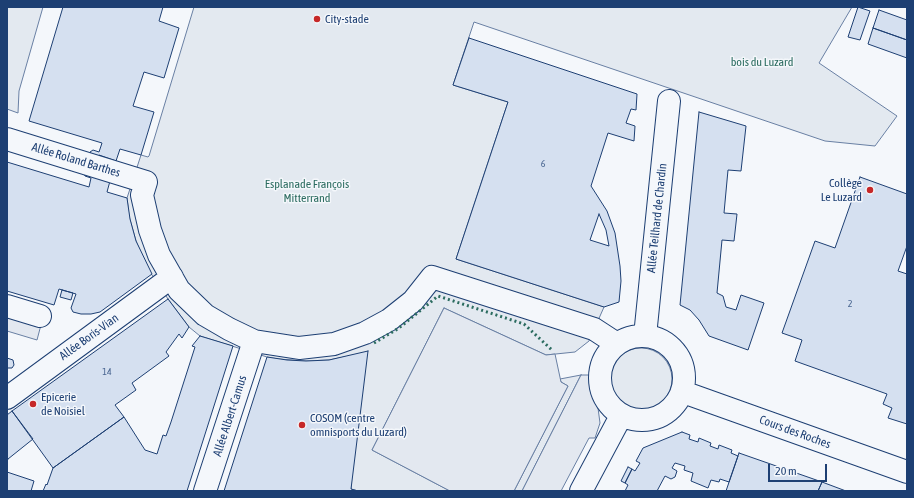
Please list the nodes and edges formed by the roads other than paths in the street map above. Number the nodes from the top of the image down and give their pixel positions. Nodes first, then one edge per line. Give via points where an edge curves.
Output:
1 (669, 101) dead end
2 (7, 139) edge
3 (172, 277) junction
4 (7, 306) edge
5 (40, 316) dead end
6 (644, 336) junction
7 (254, 341) junction
8 (617, 344) junction
9 (683, 392) junction
10 (7, 398) edge
11 (620, 416) junction
12 (907, 472) edge
13 (205, 491) edge
14 (581, 491) edge

1 - 6 street, Allée Teilhard de Chardin
2 - 3 street, Allée Roland Barthes via 146,182 142,194 150,230 159,255
3 - 7 street via 179,290 205,315
3 - 10 street, Allée Boris-Vian
4 - 5 street
6 - 8 street via 630,337
6 - 9 street via 657,338 677,354 683,366
7 - 8 street via 299,348 334,344 365,333 389,320 413,301 432,277 594,329
7 - 13 street, Allée Albert-Camus
8 - 11 street via 607,353 601,366 599,380 602,394 610,407
9 - 11 street via 668,412 657,418 645,421
9 - 12 street, Cours des Roches
11 - 14 street

